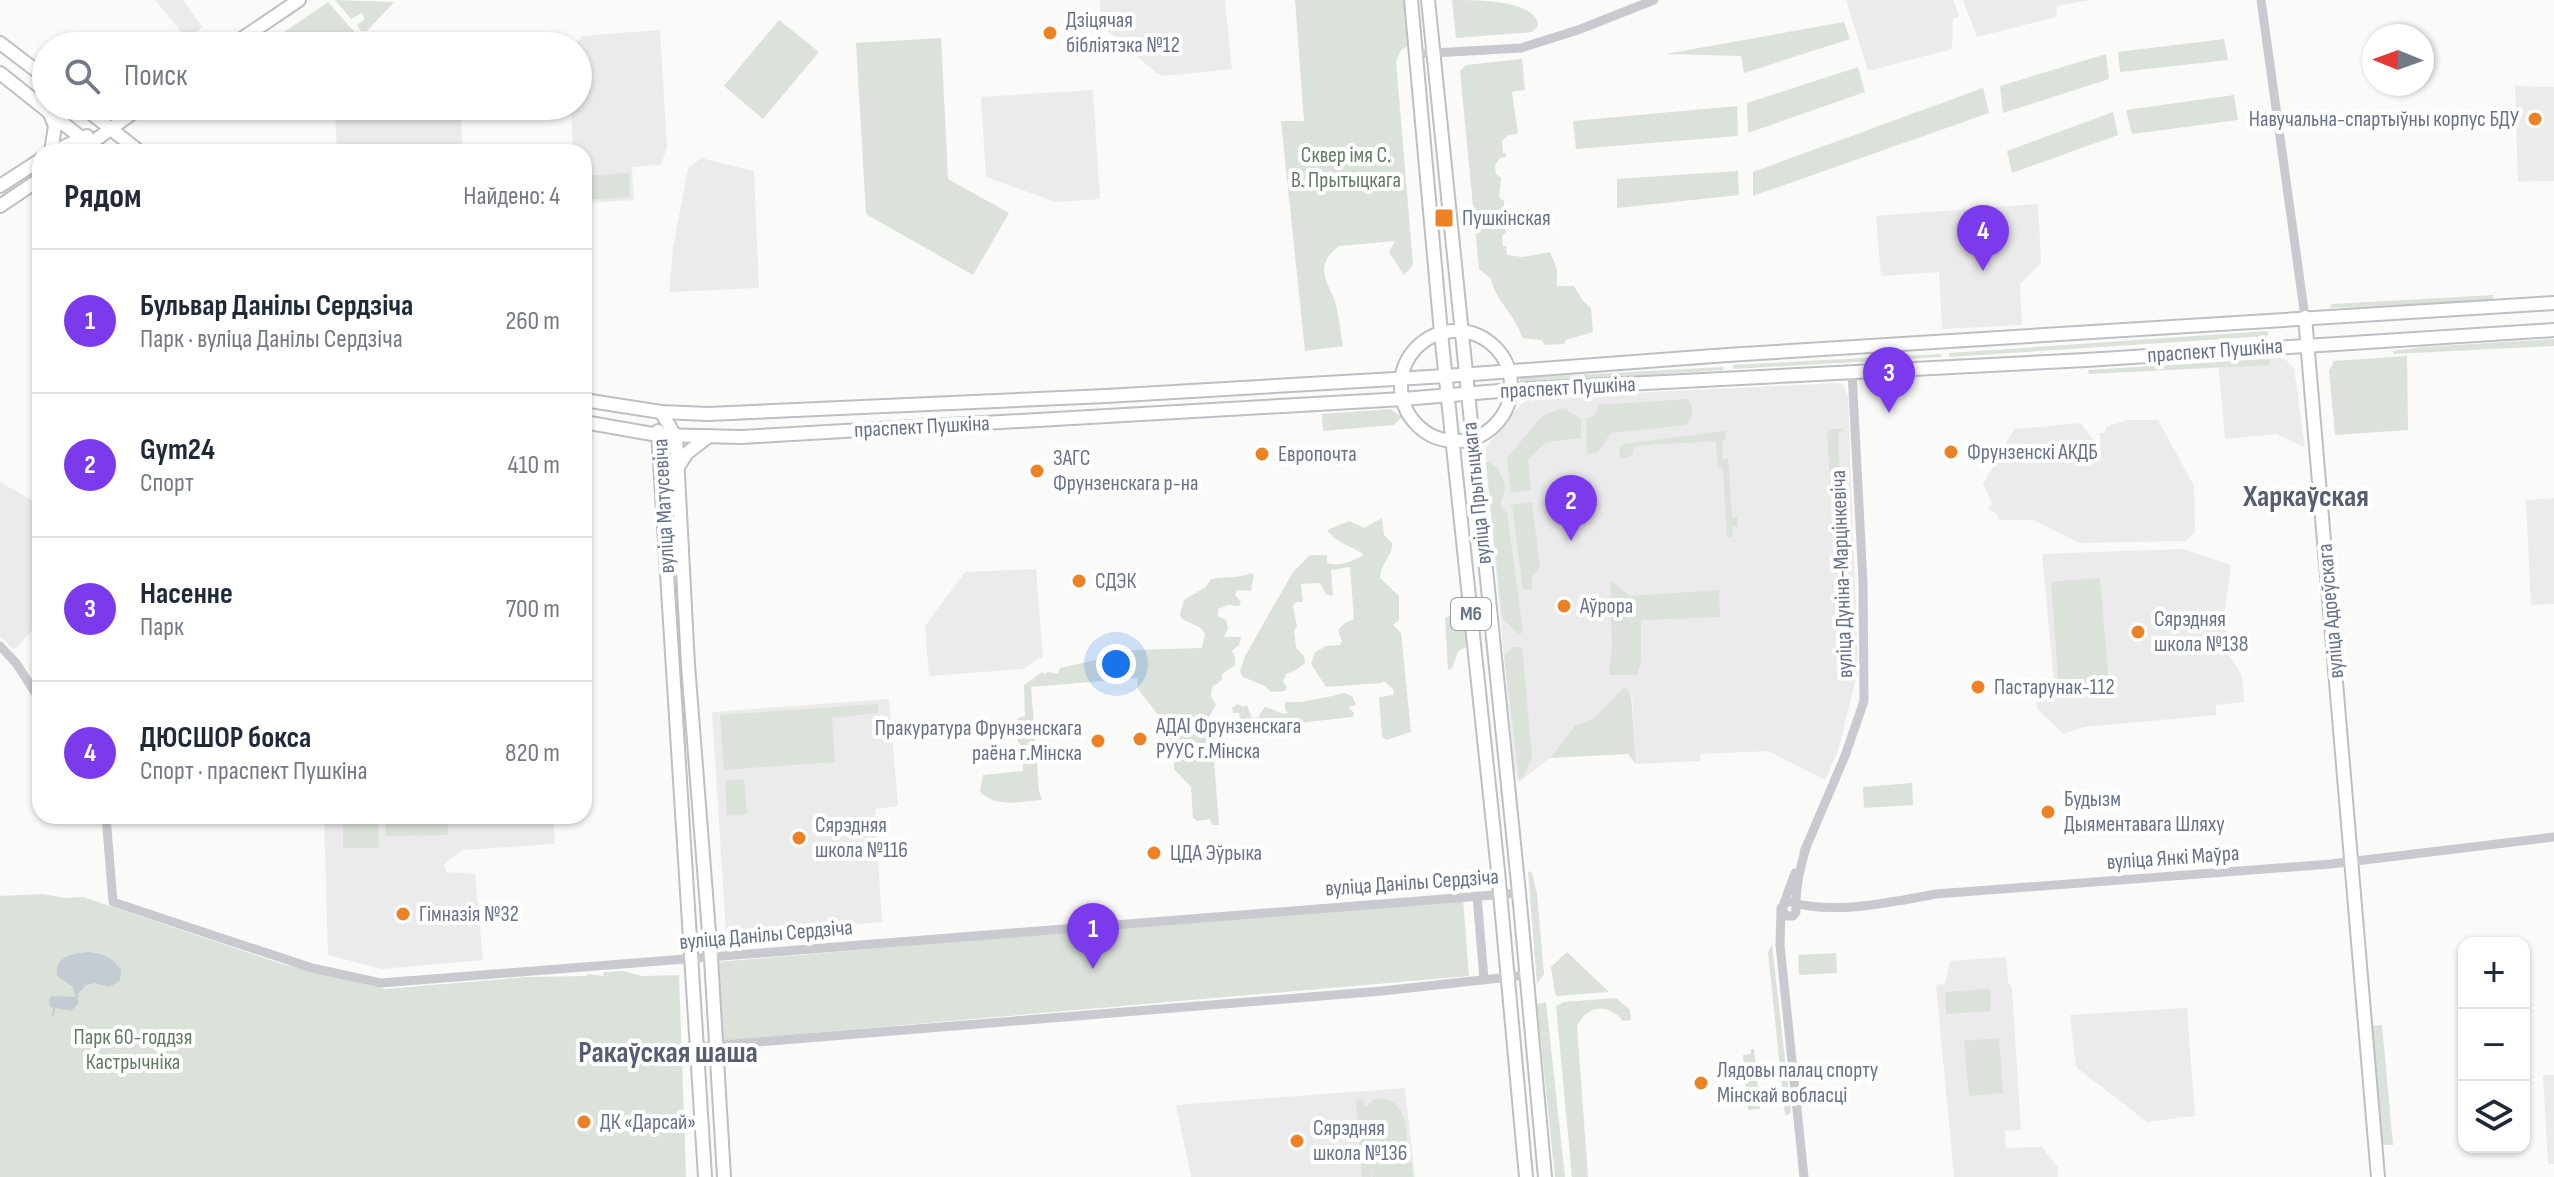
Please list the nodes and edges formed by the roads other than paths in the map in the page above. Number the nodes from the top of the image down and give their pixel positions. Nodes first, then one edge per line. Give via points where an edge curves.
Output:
1 (299, 0) edge
2 (1411, 0) edge
3 (1428, 0) edge
4 (1654, 0) edge
5 (2261, 0) edge
6 (252, 32) edge
7 (0, 43) edge
8 (12, 52) junction
9 (1434, 53) junction
10 (1416, 54) junction
11 (32, 67) edge
12 (0, 71) edge
13 (32, 97) edge
14 (52, 120) edge
15 (59, 120) edge
16 (99, 120) edge
17 (121, 120) edge
18 (109, 128) junction
19 (53, 144) edge
20 (84, 144) edge
21 (90, 144) edge
22 (130, 144) edge
23 (32, 165) edge
24 (32, 184) edge
25 (0, 186) edge
26 (0, 206) edge
27 (2554, 303) edge
28 (2305, 317) junction
29 (2554, 330) edge
30 (1461, 331) junction
31 (1441, 333) junction
32 (2307, 345) junction
33 (1509, 371) junction
34 (1852, 372) junction
35 (1465, 374) junction
36 (1446, 376) junction
37 (1402, 377) junction
38 (1511, 390) junction
39 (1467, 393) junction
40 (1449, 395) junction
41 (1403, 399) junction
42 (592, 401) edge
43 (661, 412) junction
44 (592, 424) edge
45 (632, 431) junction
46 (658, 435) junction
47 (709, 436) junction
48 (676, 437) junction
49 (1472, 438) junction
50 (1453, 440) junction
51 (659, 463) junction
52 (677, 468) junction
53 (670, 628) junction
54 (0, 646) edge
55 (688, 665) junction
56 (32, 688) edge
57 (107, 824) edge
58 (2554, 837) edge
59 (701, 841) junction
60 (684, 842) junction
61 (1806, 848) junction
62 (2352, 861) junction
63 (1519, 893) junction
64 (1499, 894) junction
65 (1477, 896) junction
66 (1795, 904) junction
67 (1782, 906) junction
68 (1828, 908) junction
69 (1793, 916) junction
70 (1780, 945) junction
71 (711, 958) junction
72 (692, 960) junction
73 (1527, 975) junction
74 (1506, 977) junction
75 (1484, 979) junction
76 (716, 1046) junction
77 (696, 1047) junction
78 (719, 1109) junction
79 (700, 1111) junction
80 (705, 1177) edge
81 (724, 1177) edge
82 (1526, 1177) edge
83 (1545, 1177) edge
84 (1804, 1177) edge
85 (2378, 1177) edge

1 - 6 main road
2 - 10 main road, вуліца Прытыцкага / М6
3 - 9 main road, вуліца Прытыцкага / М6
4 - 9 street via 1521,48
5 - 28 street, вуліца Адоеўскага
7 - 8 main road
8 - 11 main road
8 - 12 main road via 10,64
9 - 10 street
9 - 30 main road, вуліца Прытыцкага / М6
10 - 31 main road, вуліца Прытыцкага / М6
12 - 13 main road
14 - 19 main road
15 - 20 main road
16 - 18 main road
17 - 18 main road
18 - 21 main road
18 - 22 main road
23 - 25 main road
24 - 26 main road
27 - 28 main road, праспект Пушкіна
28 - 32 main road, вуліца Адоеўскага
28 - 33 main road, праспект Пушкіна
29 - 32 main road, праспект Пушкіна
30 - 31 main road
30 - 33 main road via 1489,341
30 - 35 main road, вуліца Прытыцкага / М6
31 - 36 main road, вуліца Прытыцкага / М6
31 - 37 main road via 1414,351
32 - 34 main road, праспект Пушкіна
32 - 62 main road, вуліца Адоеўскага
33 - 35 main road, праспект Пушкіна
33 - 38 main road
34 - 38 main road, праспект Пушкіна
34 - 61 street, вуліца Дуніна-Марцінкевіча via 1864,701
35 - 36 main road, праспект Пушкіна
35 - 39 main road, вуліца Прытыцкага / М6
36 - 37 main road, праспект Пушкіна
36 - 40 main road, вуліца Прытыцкага / М6
37 - 41 main road
37 - 43 main road, праспект Пушкіна via 770,412
38 - 39 main road, праспект Пушкіна
38 - 49 main road via 1500,418
39 - 40 main road, праспект Пушкіна
39 - 49 main road, вуліца Прытыцкага / М6
40 - 41 main road, праспект Пушкіна
40 - 50 main road, вуліца Прытыцкага / М6
41 - 47 main road, праспект Пушкіна
41 - 50 main road via 1424,430
42 - 43 main road, праспект Пушкіна
43 - 46 main road, вуліца Матусевіча
43 - 48 main road, вуліца Матусевіча
44 - 45 main road, праспект Пушкіна
45 - 46 main road, праспект Пушкіна
45 - 51 main road via 651,446
46 - 48 main road, праспект Пушкіна
46 - 51 main road, вуліца Матусевіча
47 - 48 main road, праспект Пушкіна
47 - 52 main road
48 - 52 main road, вуліца Матусевіча
49 - 50 main road
49 - 63 main road, вуліца Прытыцкага / М6
50 - 64 main road, вуліца Прытыцкага / М6
51 - 53 main road, вуліца Матусевіча
52 - 55 main road, вуліца Матусевіча
53 - 55 main road via 679,624
53 - 60 main road, вуліца Матусевіча
54 - 56 street
55 - 59 main road, вуліца Матусевіча
57 - 72 street, вуліца Данілы Сердзіча via 113,902 343,976 381,983
58 - 62 street, вуліца Янкі Маўра
59 - 60 main road
59 - 71 main road, вуліца Матусевіча
60 - 72 main road, вуліца Матусевіча
61 - 66 street
61 - 67 street, вуліца Дуніна-Марцінкевіча
62 - 68 street, вуліца Янкі Маўра via 1936,894
62 - 85 main road, вуліца Адоеўскага
63 - 64 street, вуліца Данілы Сердзіча
63 - 73 main road, вуліца Прытыцкага / М6
64 - 65 street, вуліца Данілы Сердзіча
64 - 74 main road, вуліца Прытыцкага / М6
65 - 71 street, вуліца Данілы Сердзіча
65 - 75 street
66 - 67 street via 1788,901
66 - 68 street, вуліца Янкі Маўра
66 - 69 street
67 - 69 street via 1784,915
67 - 70 street, вуліца Дуніна-Марцінкевіча
68 - 69 street
69 - 70 street
70 - 84 street, вуліца Дуніна-Марцінкевіча
71 - 72 street, вуліца Данілы Сердзіча
71 - 76 main road, вуліца Матусевіча
72 - 77 main road, вуліца Матусевіча
73 - 74 street
73 - 83 main road, вуліца Прытыцкага / М6
74 - 75 street
74 - 82 main road, вуліца Прытыцкага / М6
75 - 76 street
76 - 77 street
76 - 78 main road, вуліца Матусевіча
77 - 79 main road, вуліца Матусевіча
78 - 79 main road
78 - 81 main road, вуліца Матусевіча
79 - 80 main road, вуліца Матусевіча

